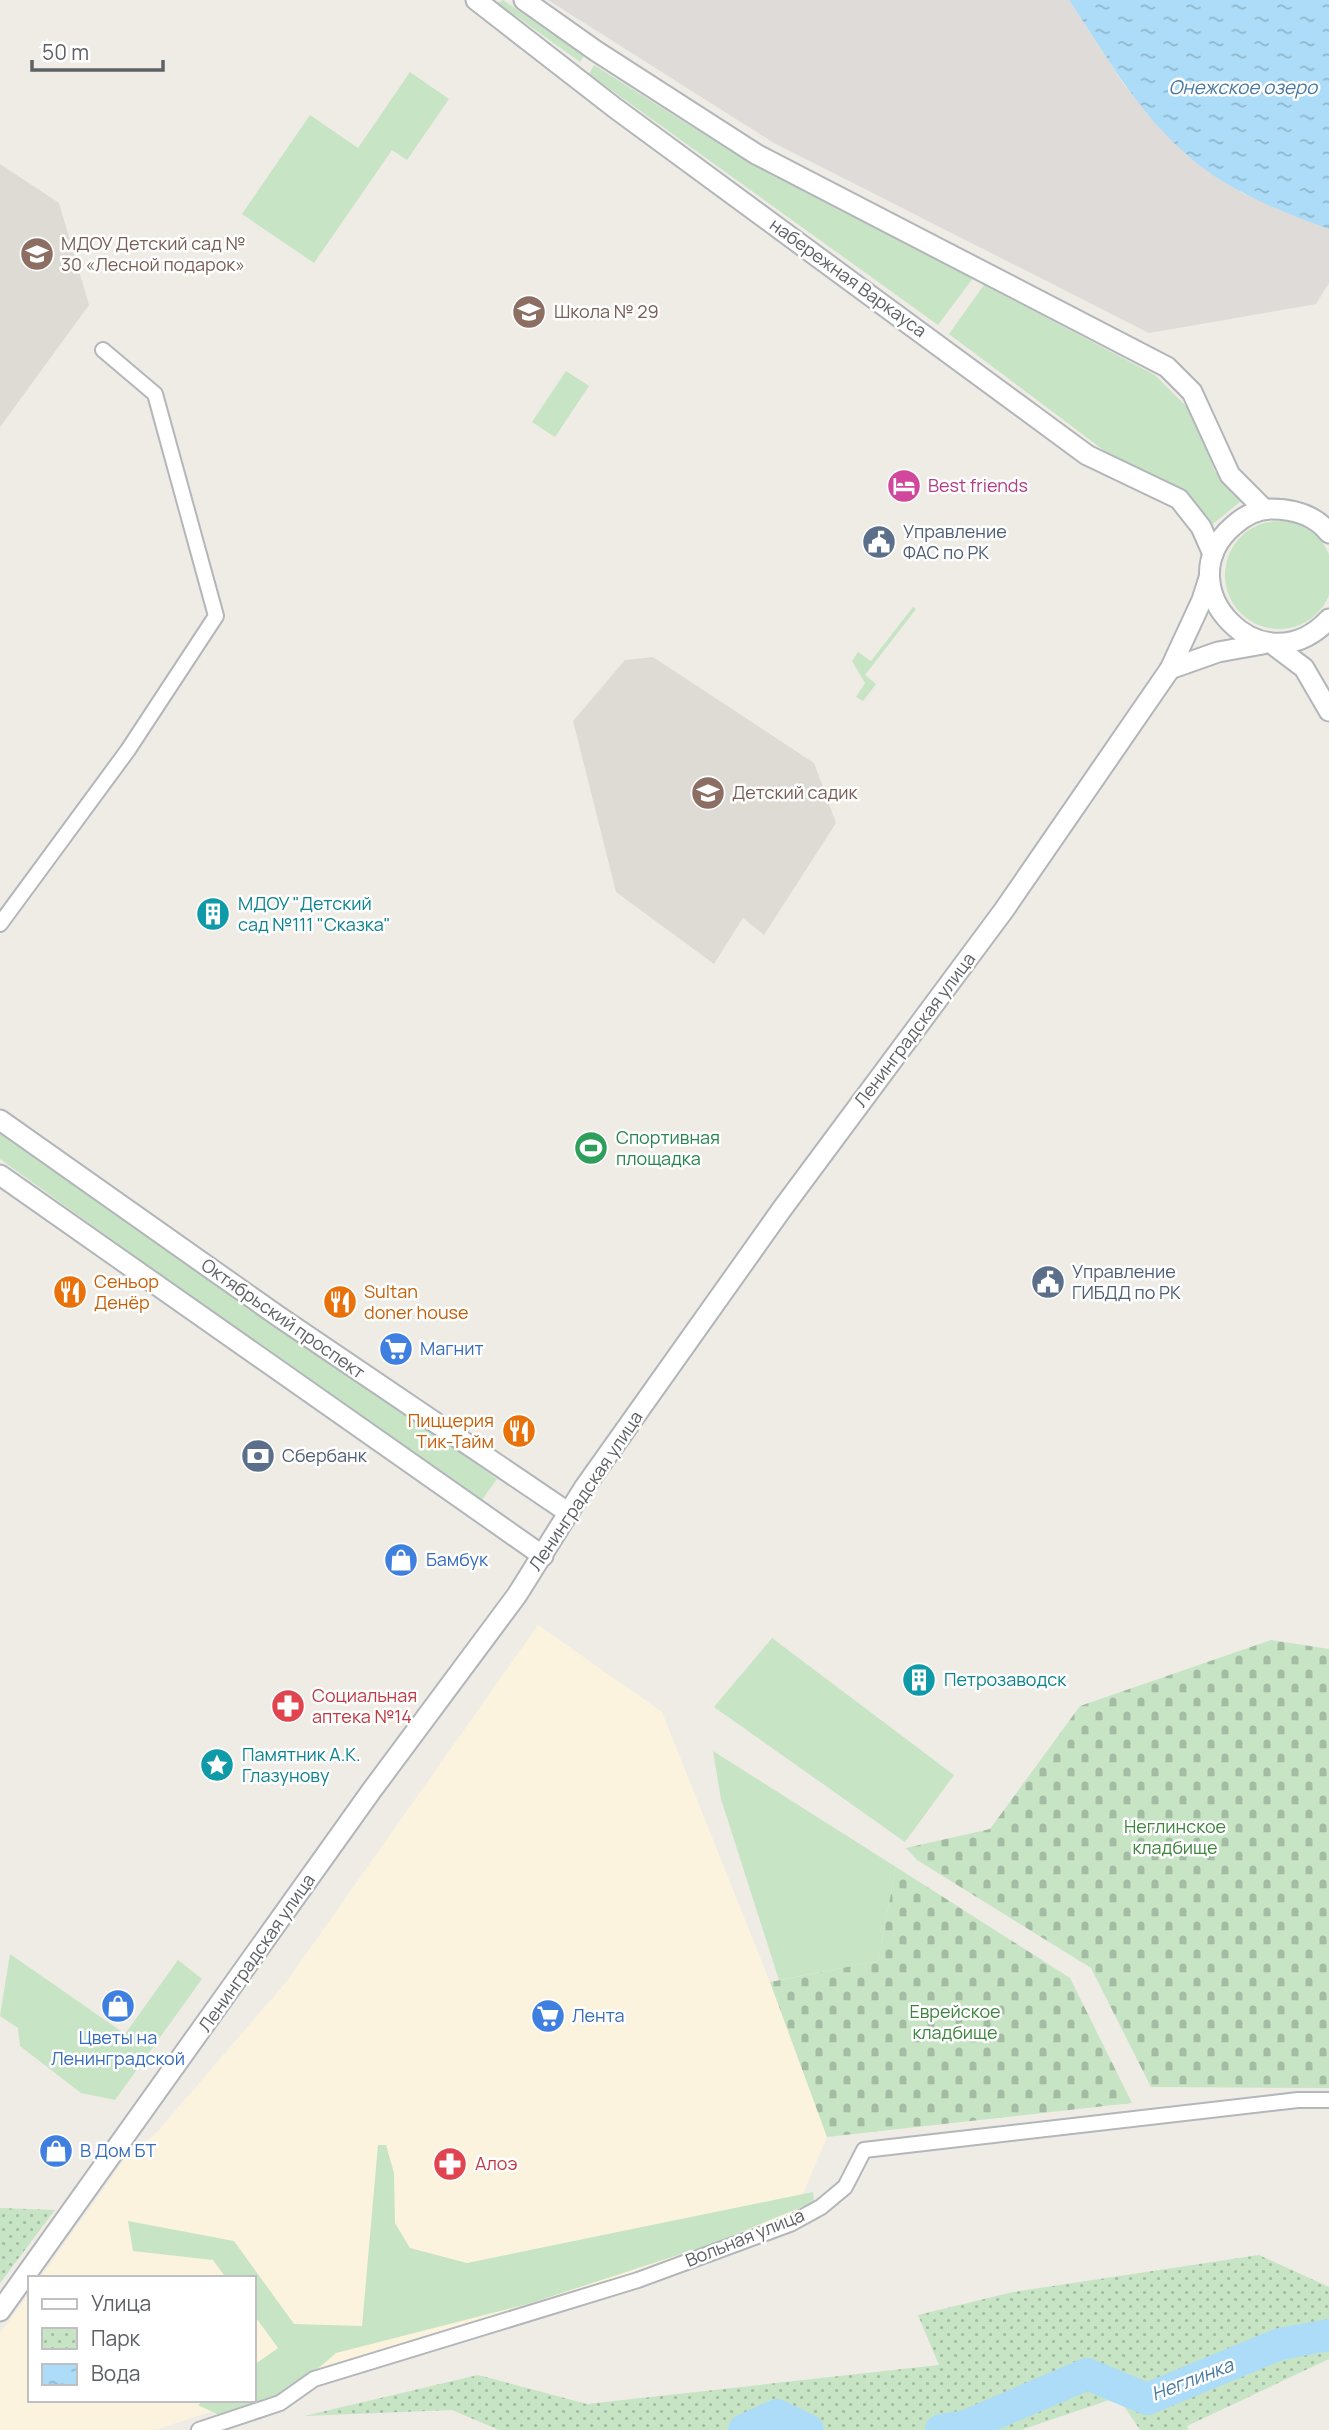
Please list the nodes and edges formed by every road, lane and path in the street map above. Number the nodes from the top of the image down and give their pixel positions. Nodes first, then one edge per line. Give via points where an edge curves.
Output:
1 (524, 0) edge
2 (479, 1) edge
3 (596, 51) junction
4 (576, 77) junction
5 (103, 350) dead end
6 (1264, 509) junction
7 (1329, 533) edge
8 (1213, 554) junction
9 (1209, 578) junction
10 (1326, 630) edge
11 (1271, 643) junction
12 (1170, 669) junction
13 (1329, 711) edge
14 (0, 924) edge
15 (0, 1120) edge
16 (0, 1175) edge
17 (569, 1513) junction
18 (543, 1556) junction
19 (1329, 2100) edge
20 (0, 2311) edge
21 (199, 2430) edge

1 - 3 main road
2 - 4 main road, набережная Варкауса
3 - 4 main road
3 - 6 main road via 756,154 1167,367 1192,392 1230,475
4 - 8 main road, набережная Варкауса via 1087,455 1179,499 1201,527
5 - 14 street via 155,394 216,616 128,750
6 - 7 main road via 1290,509 1314,519
6 - 8 main road via 1242,518 1224,533
8 - 9 main road, Ленинградская улица
9 - 11 main road via 1214,602 1228,622 1247,637
9 - 12 main road, Ленинградская улица
10 - 11 main road via 1289,643
11 - 12 main road via 1217,652
11 - 13 main road via 1304,668
12 - 17 main road, Ленинградская улица via 1004,910 782,1209
15 - 17 main road, Октябрьский проспект
16 - 18 main road
17 - 18 main road, Ленинградская улица
18 - 20 main road, Ленинградская улица
19 - 21 street, Вольная улица via 864,2150 845,2187 790,2224 638,2280 327,2374 280,2403

